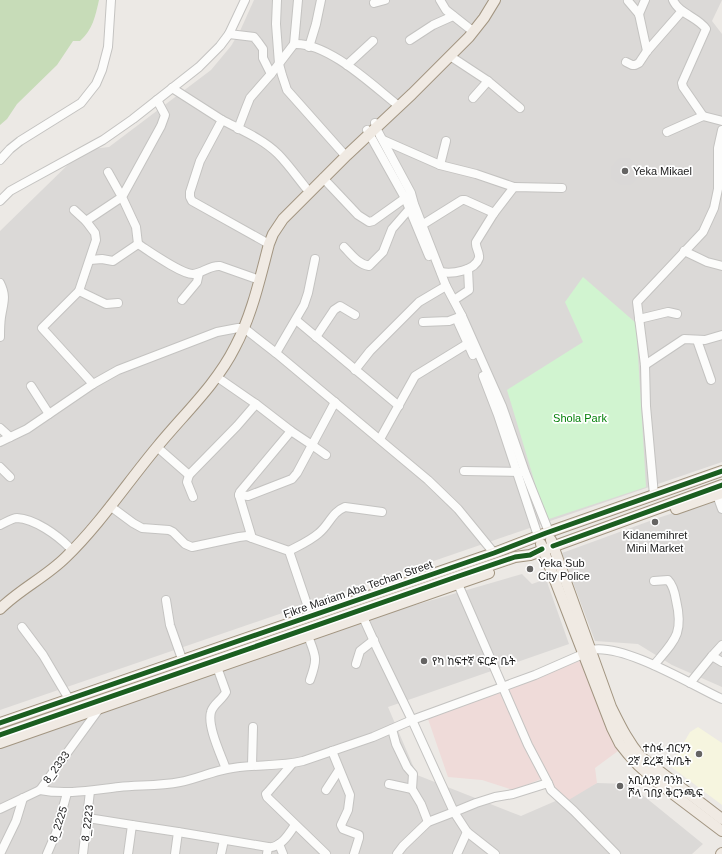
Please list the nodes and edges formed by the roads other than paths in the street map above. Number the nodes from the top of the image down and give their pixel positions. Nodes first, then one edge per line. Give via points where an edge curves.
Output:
1 (111, 0) edge
2 (245, 0) edge
3 (277, 0) edge
4 (298, 0) edge
5 (321, 0) edge
6 (385, 0) edge
7 (440, 0) edge
8 (490, 0) edge
9 (495, 0) edge
10 (644, 0) edge
11 (673, 0) edge
12 (628, 1) dead end
13 (374, 3) dead end
14 (682, 11) junction
15 (639, 14) junction
16 (453, 16) junction
17 (470, 29) junction
18 (229, 34) junction
19 (410, 40) dead end
20 (373, 41) dead end
21 (294, 44) junction
22 (309, 47) junction
23 (647, 51) junction
24 (450, 56) junction
25 (626, 62) dead end
26 (279, 64) junction
27 (347, 65) junction
28 (271, 74) junction
29 (488, 81) junction
30 (172, 88) junction
31 (473, 98) dead end
32 (157, 100) junction
33 (395, 103) junction
34 (520, 108) dead end
35 (703, 116) junction
36 (222, 120) junction
37 (722, 121) edge
38 (372, 128) junction
39 (238, 129) junction
40 (722, 130) edge
41 (667, 132) dead end
42 (383, 140) junction
43 (446, 141) dead end
44 (343, 153) junction
45 (0, 160) edge
46 (440, 165) junction
47 (108, 172) dead end
48 (323, 178) junction
49 (514, 187) junction
50 (306, 188) junction
51 (562, 188) dead end
52 (408, 196) junction
53 (122, 197) junction
54 (0, 201) edge
55 (412, 207) junction
56 (74, 210) dead end
57 (494, 213) junction
58 (86, 221) junction
59 (422, 225) junction
60 (267, 243) junction
61 (138, 244) junction
62 (344, 247) dead end
63 (684, 251) junction
64 (315, 259) dead end
65 (90, 260) junction
66 (722, 266) edge
67 (468, 269) junction
68 (441, 272) junction
69 (199, 273) junction
70 (254, 278) junction
71 (0, 283) edge
72 (445, 287) junction
73 (79, 291) junction
74 (182, 300) dead end
75 (454, 300) junction
76 (118, 303) dead end
77 (2, 304) edge
78 (677, 314) dead end
79 (355, 315) dead end
80 (459, 317) junction
81 (639, 319) junction
82 (296, 320) junction
83 (423, 322) dead end
84 (241, 328) junction
85 (722, 335) edge
86 (0, 337) edge
87 (316, 337) junction
88 (697, 340) junction
89 (470, 342) junction
90 (276, 353) junction
91 (645, 364) junction
92 (355, 370) junction
93 (217, 376) junction
94 (711, 380) dead end
95 (93, 384) junction
96 (31, 386) dead end
97 (335, 402) junction
98 (256, 404) junction
99 (399, 406) junction
100 (49, 414) junction
101 (0, 428) edge
102 (291, 431) junction
103 (10, 437) junction
104 (380, 440) junction
105 (0, 442) edge
106 (312, 445) junction
107 (157, 446) junction
108 (326, 455) dead end
109 (0, 467) edge
110 (135, 470) junction
111 (464, 471) dead end
112 (722, 471) edge
113 (521, 472) junction
114 (189, 475) junction
115 (10, 477) dead end
116 (722, 485) edge
117 (720, 494) edge
118 (238, 495) junction
119 (654, 495) junction
120 (193, 497) dead end
121 (110, 506) junction
122 (722, 509) edge
123 (382, 512) dead end
124 (0, 525) edge
125 (549, 532) junction
126 (582, 535) junction
127 (538, 536) junction
128 (252, 538) junction
129 (553, 546) junction
130 (68, 547) junction
131 (542, 549) junction
132 (289, 551) junction
133 (494, 552) junction
134 (530, 555) junction
135 (654, 581) dead end
136 (458, 584) junction
137 (0, 600) edge
138 (166, 600) dead end
139 (362, 608) junction
140 (0, 609) edge
141 (311, 616) junction
142 (22, 627) dead end
143 (308, 636) junction
144 (374, 640) junction
145 (722, 645) edge
146 (587, 652) junction
147 (712, 656) junction
148 (182, 659) junction
149 (722, 662) edge
150 (356, 664) dead end
151 (654, 665) junction
152 (216, 667) junction
153 (310, 680) dead end
154 (690, 683) junction
155 (503, 686) junction
156 (69, 699) junction
157 (722, 699) edge
158 (99, 709) junction
159 (412, 720) junction
160 (0, 723) edge
161 (253, 727) dead end
162 (392, 728) junction
163 (0, 735) edge
164 (0, 743) edge
165 (332, 751) junction
166 (292, 764) junction
167 (252, 765) junction
168 (226, 769) junction
169 (339, 770) junction
170 (548, 783) junction
171 (389, 784) dead end
172 (412, 789) junction
173 (40, 790) junction
174 (326, 790) dead end
175 (90, 791) junction
176 (67, 793) junction
177 (682, 794) junction
178 (23, 798) junction
179 (0, 809) edge
180 (454, 812) junction
181 (88, 818) junction
182 (722, 819) edge
183 (428, 822) junction
184 (132, 825) junction
185 (295, 825) junction
186 (722, 831) edge
187 (178, 832) junction
188 (467, 832) junction
189 (224, 840) junction
190 (279, 844) junction
191 (267, 850) edge
192 (0, 854) edge
193 (47, 854) edge
194 (83, 854) edge
195 (128, 854) edge
196 (175, 854) edge
197 (221, 854) edge
198 (283, 854) edge
199 (326, 854) edge
200 (354, 854) edge
201 (397, 854) edge
202 (457, 854) edge
203 (495, 854) edge
204 (616, 854) edge

1 - 45 street via 108,47 96,84 81,103 20,141
2 - 18 street
3 - 26 street
4 - 21 street
5 - 22 street
6 - 13 street
7 - 16 street
8 - 17 main road
9 - 24 main road via 476,29
10 - 15 street
11 - 14 street
12 - 15 street
14 - 23 street
14 - 35 street via 706,29 682,83
15 - 23 street
16 - 17 street
16 - 19 street
17 - 33 main road
18 - 28 street via 254,38 263,49 263,58
18 - 30 street via 199,67
20 - 27 street
21 - 22 street
21 - 26 street
22 - 27 street via 326,52
23 - 25 street via 635,65
24 - 29 street
24 - 38 main road
26 - 28 street
26 - 44 street via 287,90
27 - 33 street
28 - 39 street via 250,98
29 - 31 street
29 - 34 street
30 - 32 street
30 - 36 street
32 - 53 street via 165,115
32 - 54 street via 103,140 10,191
33 - 38 main road
35 - 37 street
35 - 41 street
36 - 39 street
36 - 60 street via 200,162 190,197 192,201
38 - 42 street
38 - 44 main road
38 - 48 main road
38 - 52 street
39 - 50 street via 270,147
40 - 63 street via 718,148 718,189 714,208 703,232
42 - 46 street
42 - 52 street
43 - 46 street
44 - 50 main road
46 - 49 street
47 - 53 street
48 - 52 street via 358,215 369,222
48 - 60 main road via 283,219
49 - 51 street
49 - 57 street
50 - 60 main road via 274,223
52 - 55 street
53 - 58 street
53 - 61 street via 136,227
55 - 59 street
55 - 62 street via 392,229 383,252 370,266 364,265
55 - 72 street
56 - 58 street
57 - 59 street via 462,200
57 - 67 street via 475,244 478,258
58 - 65 street via 96,236
59 - 68 street
60 - 70 main road
60 - 84 main road
61 - 65 street via 114,261
61 - 69 street via 185,272
63 - 66 street
63 - 81 street via 637,302
64 - 82 street via 308,293
65 - 73 street
67 - 68 street
67 - 75 street via 469,290
68 - 72 street
69 - 70 street via 210,267 220,266
69 - 74 street via 197,282
70 - 84 main road
71 - 77 street via 5,295
72 - 75 street
72 - 80 street
72 - 92 street via 419,302 370,351
73 - 76 street via 106,304
73 - 95 street via 42,328
75 - 80 street
77 - 86 street
78 - 81 street via 668,312
79 - 87 street via 340,306 337,307
80 - 83 street via 449,321
80 - 89 street
81 - 91 street
82 - 87 street
82 - 90 street
84 - 90 street
84 - 93 main road via 230,356
84 - 95 street via 217,332 118,370
84 - 110 main road via 222,360
85 - 88 street
87 - 92 street
88 - 91 street via 684,339
88 - 94 street
89 - 99 street via 415,376
89 - 113 street via 502,406
90 - 97 street
91 - 119 street
92 - 99 street
93 - 98 street
93 - 107 main road
95 - 100 street
96 - 100 street
97 - 104 street
97 - 106 street
98 - 102 street
98 - 114 street
99 - 104 street
100 - 103 street
101 - 103 street
102 - 106 street
102 - 118 street
103 - 105 street
104 - 133 street via 458,509
106 - 108 street
106 - 118 street via 292,479 248,496
107 - 110 main road
107 - 114 street
109 - 115 street
110 - 121 main road
110 - 130 main road
111 - 113 street
112 - 119 main road, Fikre Mariam Aba Techan Street
113 - 125 street
113 - 127 street
114 - 120 street via 187,482
116 - 126 main road, Fikre Mariam Aba Techan Street
117 - 122 street
117 - 126 main road via 594,537
118 - 128 street
119 - 125 main road, Fikre Mariam Aba Techan Street
121 - 128 street via 142,528 169,530 192,547 239,537
121 - 140 main road via 83,540 53,570
123 - 132 street via 345,507 340,509 319,534
124 - 130 street via 13,518 28,520 60,538
125 - 127 main road, Fikre Mariam Aba Techan Street
125 - 129 main road
126 - 129 main road, Fikre Mariam Aba Techan Street
127 - 131 main road
127 - 133 main road, Fikre Mariam Aba Techan Street
128 - 132 street
129 - 131 main road, Fikre Mariam Aba Techan Street
129 - 146 main road
130 - 137 main road via 48,566
131 - 134 main road, Fikre Mariam Aba Techan Street
131 - 146 main road
132 - 141 street
133 - 139 main road, Fikre Mariam Aba Techan Street
134 - 136 main road via 516,563
134 - 139 main road, Fikre Mariam Aba Techan Street via 515,557
135 - 151 street via 670,582 680,621 676,636
136 - 139 main road
136 - 155 street
138 - 148 street via 169,620
139 - 141 main road, Fikre Mariam Aba Techan Street
139 - 143 main road
139 - 144 street
139 - 163 main road, Fikre Mariam Aba Techan Street
141 - 148 main road, Fikre Mariam Aba Techan Street
142 - 156 street via 43,655
143 - 152 main road
143 - 153 street via 316,658
144 - 150 street via 360,651
144 - 159 street
145 - 147 street
146 - 151 street via 608,650
146 - 155 street via 538,674
146 - 177 main road via 632,747
147 - 149 street
147 - 154 street
148 - 156 main road, Fikre Mariam Aba Techan Street
151 - 154 street
152 - 158 main road
152 - 168 street via 226,692 211,715 214,736
154 - 157 street
155 - 159 street
155 - 170 street via 528,745
156 - 160 main road, Fikre Mariam Aba Techan Street
158 - 164 main road
158 - 173 street, 8_2333
159 - 162 street
159 - 180 street
161 - 167 street
162 - 165 street
162 - 172 street via 396,744 413,774
165 - 166 street
165 - 169 street
166 - 167 street
166 - 185 street via 266,794
167 - 168 street
168 - 175 street via 167,784
169 - 174 street
169 - 200 street via 350,795 348,810 341,825 343,829 359,835
170 - 180 street via 482,801
170 - 204 street via 551,790
171 - 172 street
172 - 183 street
173 - 176 street
173 - 178 street, 8_2333
175 - 176 street
175 - 181 street, 8_2223
176 - 193 street, 8_2225 via 56,833
177 - 182 main road
177 - 186 main road
178 - 179 street, 8_2333
178 - 192 street via 16,821
180 - 183 street
180 - 188 street
181 - 184 street
181 - 194 street, 8_2223
183 - 201 street
184 - 187 street
184 - 195 street
185 - 190 street
185 - 199 street
187 - 189 street
187 - 196 street
188 - 202 street
188 - 203 street
189 - 191 street
189 - 197 street
190 - 191 street
190 - 198 street

